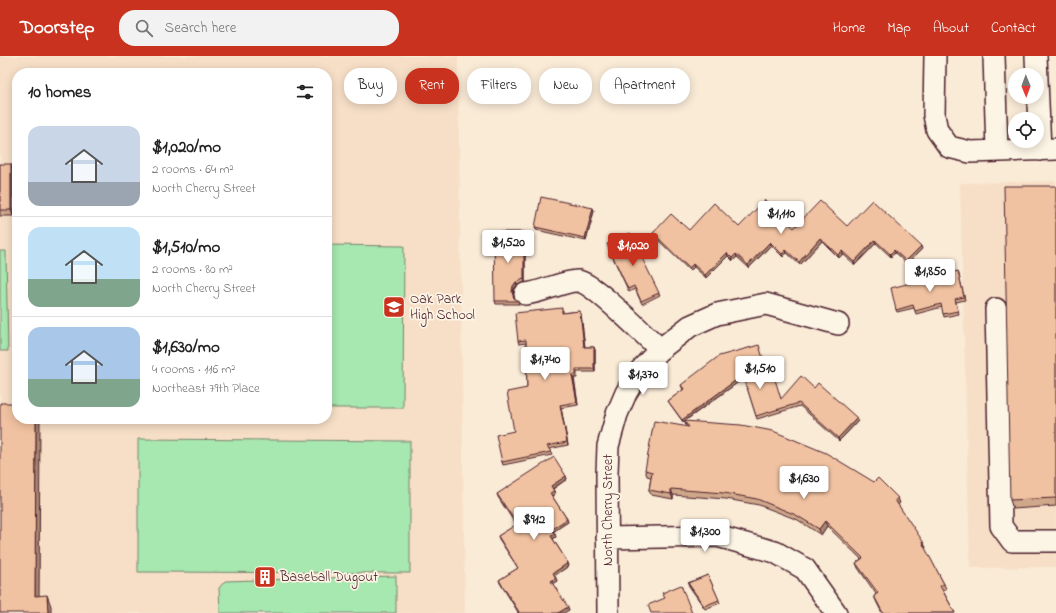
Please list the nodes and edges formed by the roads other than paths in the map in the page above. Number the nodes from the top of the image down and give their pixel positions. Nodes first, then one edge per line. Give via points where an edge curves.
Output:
1 (935, 56) edge
2 (994, 56) edge
3 (1036, 56) edge
4 (1048, 150) edge
5 (998, 151) junction
6 (524, 294) dead end
7 (996, 309) dead end
8 (838, 324) dead end
9 (660, 349) junction
10 (607, 538) junction
11 (1056, 541) edge
12 (608, 613) edge
13 (836, 613) edge

1 - 5 street via 934,115 937,130 949,147 970,152
2 - 5 street
3 - 4 street
4 - 5 street
6 - 9 street via 578,282 593,288
7 - 11 street via 1001,526 1012,541
8 - 9 street, North Cherry Street via 766,304 717,314 690,326
9 - 10 street, North Cherry Street via 638,373 626,393 608,446
10 - 12 street, North Cherry Street
10 - 13 street via 717,536 775,552 805,569

